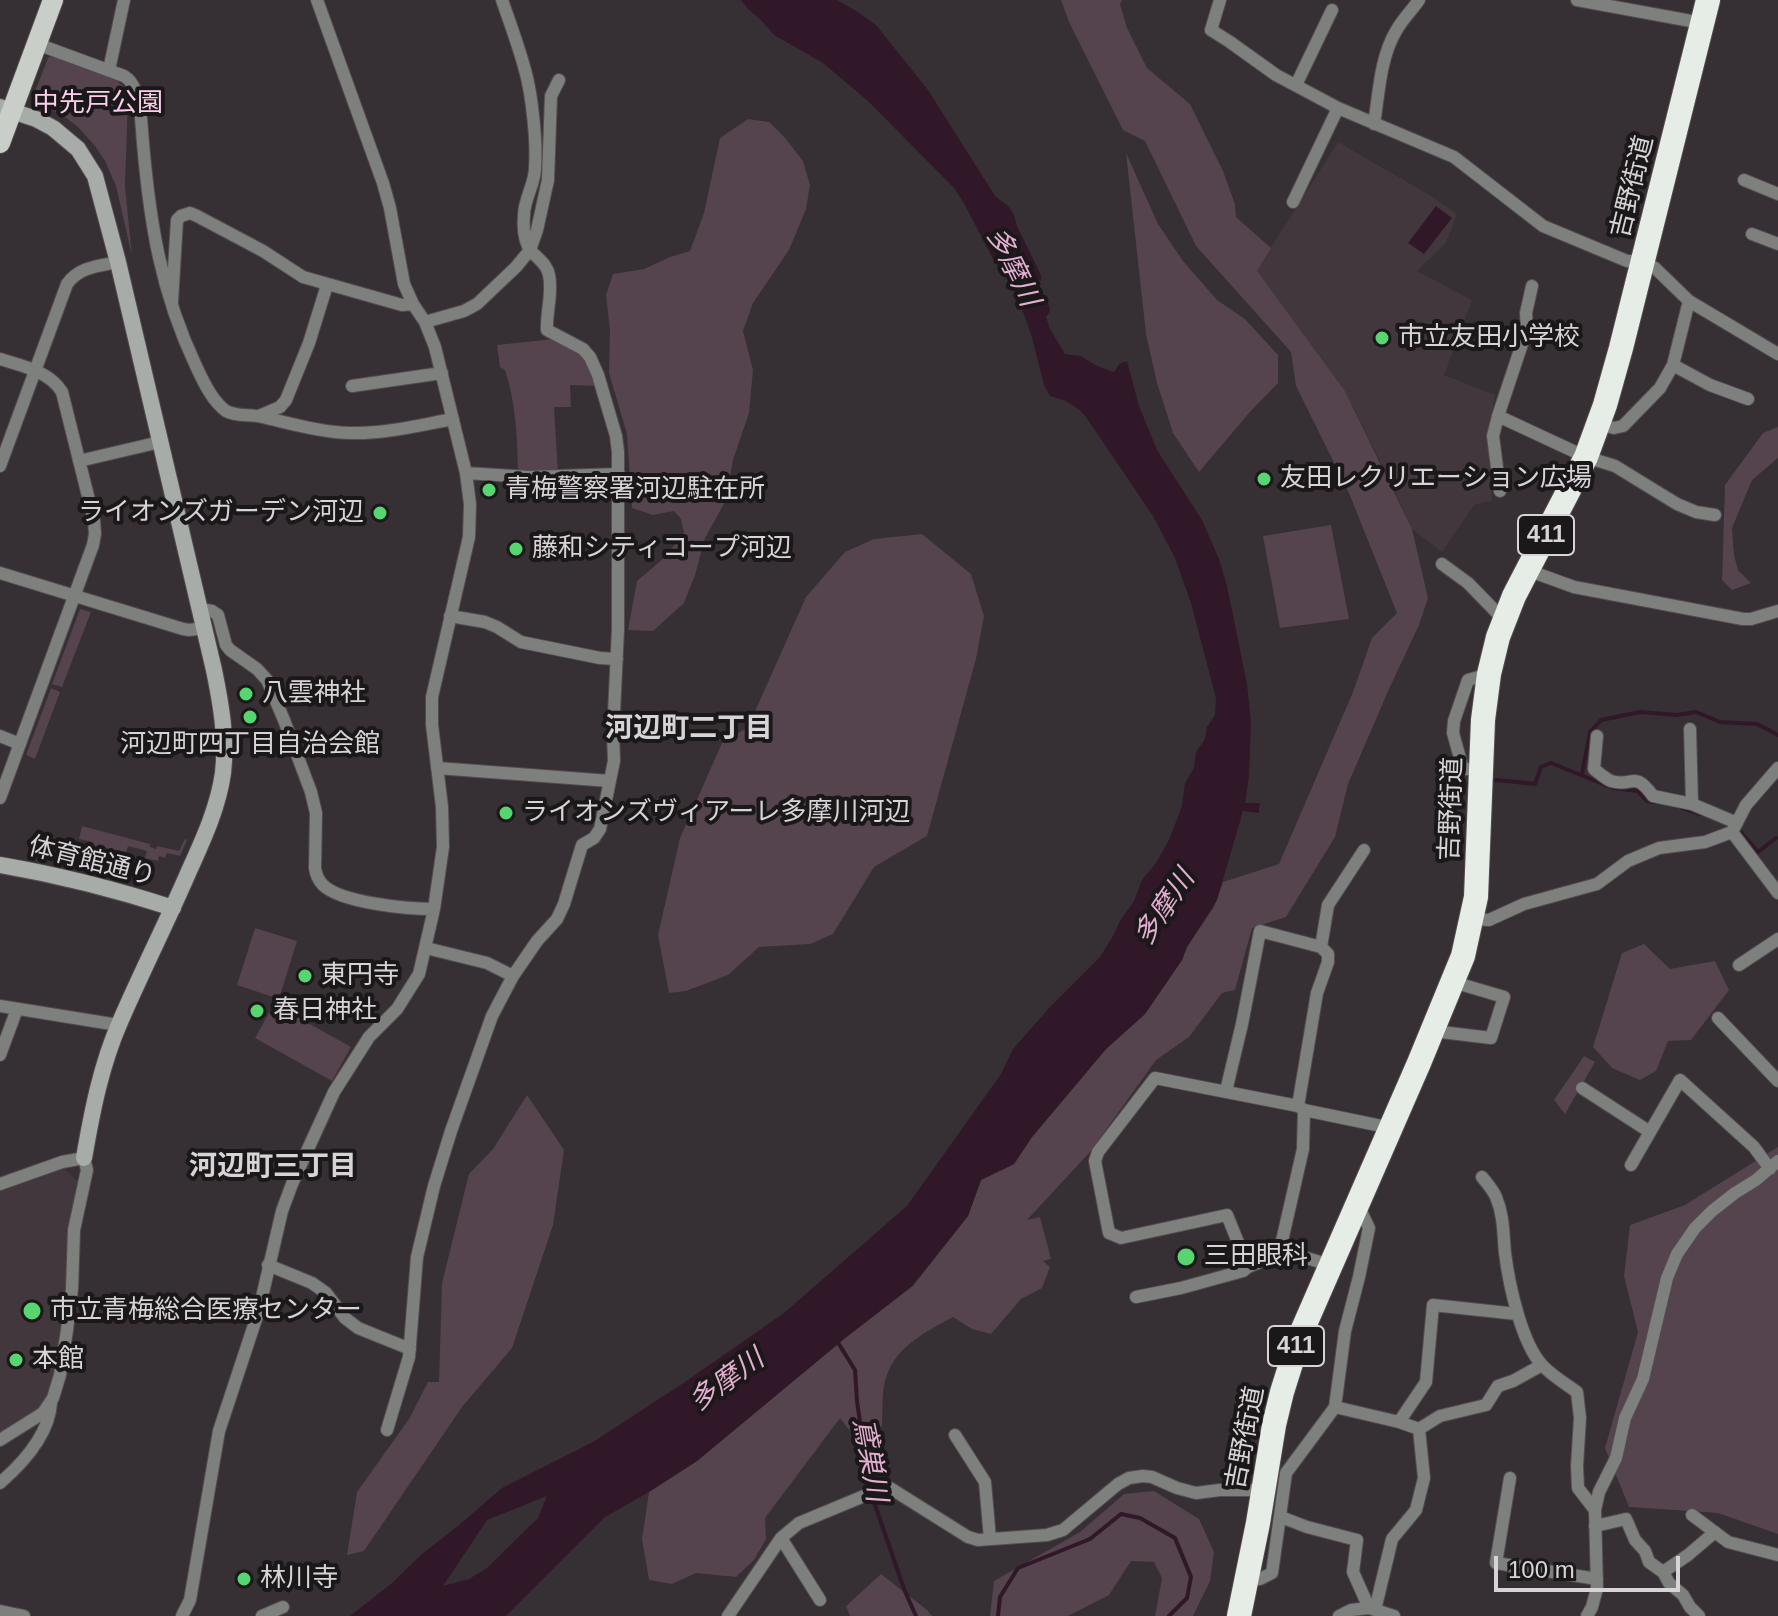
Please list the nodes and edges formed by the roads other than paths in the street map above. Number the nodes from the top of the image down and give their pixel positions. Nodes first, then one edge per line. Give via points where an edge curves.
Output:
1 (53, 0) edge
2 (124, 0) edge
3 (317, 0) edge
4 (502, 0) edge
5 (1220, 0) edge
6 (1419, 0) edge
7 (1577, 0) edge
8 (1332, 10) dead end
9 (1705, 11) edge
10 (37, 44) junction
11 (109, 70) junction
12 (559, 80) dead end
13 (1296, 85) junction
14 (1338, 108) junction
15 (6, 109) edge
16 (1374, 124) junction
17 (0, 143) edge
18 (1744, 180) dead end
19 (1778, 194) edge
20 (1293, 202) dead end
21 (1752, 234) dead end
22 (1778, 244) edge
23 (530, 250) junction
24 (1642, 261) junction
25 (118, 262) junction
26 (327, 285) junction
27 (1532, 286) dead end
28 (1689, 301) junction
29 (413, 304) junction
30 (172, 307) junction
31 (425, 322) junction
32 (1778, 354) edge
33 (0, 359) edge
34 (1673, 365) junction
35 (34, 371) junction
36 (442, 373) junction
37 (352, 386) dead end
38 (1748, 399) dead end
39 (259, 416) junction
40 (1498, 416) junction
41 (453, 419) junction
42 (1598, 424) junction
43 (160, 442) junction
44 (1586, 457) junction
45 (79, 461) junction
46 (0, 466) edge
47 (466, 473) junction
48 (619, 474) junction
49 (1500, 491) dead end
50 (1715, 515) dead end
51 (1442, 564) dead end
52 (1527, 570) junction
53 (0, 573) edge
54 (75, 595) junction
55 (200, 609) junction
56 (1778, 611) edge
57 (450, 616) junction
58 (1504, 620) junction
59 (205, 628) junction
60 (617, 659) junction
61 (1690, 729) dead end
62 (0, 736) edge
63 (1597, 736) dead end
64 (20, 744) junction
65 (437, 768) junction
66 (1778, 768) edge
67 (610, 781) junction
68 (0, 798) edge
69 (1692, 804) junction
70 (1734, 828) junction
71 (1364, 850) dead end
72 (0, 865) edge
73 (1778, 893) edge
74 (173, 908) junction
75 (434, 909) junction
76 (1472, 919) junction
77 (1778, 939) edge
78 (1321, 947) junction
79 (426, 948) junction
80 (1739, 965) dead end
81 (513, 976) junction
82 (1453, 982) junction
83 (0, 1006) edge
84 (17, 1009) junction
85 (1718, 1018) dead end
86 (118, 1025) junction
87 (1433, 1031) junction
88 (0, 1055) edge
89 (1778, 1081) edge
90 (1582, 1088) dead end
91 (1226, 1091) junction
92 (1301, 1108) junction
93 (1391, 1128) junction
94 (1650, 1132) junction
95 (84, 1158) junction
96 (1631, 1165) dead end
97 (1774, 1165) edge
98 (1482, 1177) dead end
99 (0, 1181) edge
100 (1357, 1203) junction
101 (1279, 1254) junction
102 (268, 1265) junction
103 (1330, 1265) junction
104 (1248, 1267) junction
105 (1136, 1297) dead end
106 (1517, 1314) junction
107 (410, 1349) junction
108 (1542, 1365) junction
109 (51, 1402) junction
110 (1335, 1407) junction
111 (1399, 1422) junction
112 (1419, 1429) junction
113 (387, 1430) dead end
114 (955, 1435) dead end
115 (0, 1440) edge
116 (1510, 1478) dead end
117 (0, 1483) edge
118 (1264, 1490) junction
119 (1595, 1510) junction
120 (1692, 1515) dead end
121 (1281, 1517) junction
122 (1595, 1526) junction
123 (1715, 1532) junction
124 (781, 1538) junction
125 (990, 1539) junction
126 (1778, 1555) edge
127 (1663, 1572) junction
128 (1247, 1579) junction
129 (1597, 1579) junction
130 (820, 1600) dead end
131 (283, 1607) dead end
132 (1372, 1609) junction
133 (0, 1611) edge
134 (24, 1616) edge
135 (182, 1616) edge
136 (262, 1616) edge
137 (728, 1616) edge
138 (1239, 1616) edge
139 (1339, 1616) edge
140 (1394, 1616) edge
141 (1587, 1616) edge
142 (1699, 1616) edge

1 - 10 main road
2 - 11 street
3 - 29 street via 383,183
4 - 23 street via 530,94 536,159 524,213
5 - 13 street via 1211,30
6 - 16 street via 1390,43
7 - 9 street
8 - 13 street
9 - 24 highway, 吉野街道 / 411
10 - 11 street
10 - 15 main road
11 - 30 street via 130,79 136,91 154,236
12 - 23 street via 551,96 548,180
13 - 14 street
14 - 16 street
14 - 20 street
15 - 17 main road
15 - 25 street via 53,128 88,162
16 - 24 street via 1454,157 1555,232 1627,261
18 - 19 street
21 - 22 street
23 - 31 street via 477,304
23 - 48 street via 550,277 547,330 583,349 595,365 616,436
24 - 28 street
24 - 42 highway, 吉野街道 / 411
25 - 35 street via 87,268 70,279
25 - 43 street
26 - 29 street
26 - 30 street via 303,277 190,213 177,220
26 - 39 street via 286,400
27 - 40 street via 1527,329
28 - 32 street
28 - 34 street
29 - 31 street
30 - 39 street via 217,402 234,414
31 - 36 street
33 - 35 street
34 - 38 street
34 - 42 street via 1660,388 1623,426
35 - 45 street via 52,379 62,392
35 - 46 street
36 - 37 street
36 - 41 street
39 - 41 street via 348,433
40 - 44 street
40 - 49 street via 1493,436
41 - 47 street
42 - 44 highway, 吉野街道 / 411
43 - 45 street
43 - 55 street
44 - 50 street via 1615,466 1677,504
44 - 52 highway, 吉野街道 / 411
45 - 54 street via 95,534
47 - 48 street
47 - 57 street via 469,537
48 - 60 street
51 - 58 street
52 - 56 street via 1574,587 1743,619
52 - 58 highway, 吉野街道 / 411
53 - 54 street
54 - 59 street via 183,629
54 - 64 street
55 - 59 street
55 - 75 street via 218,615 226,645 267,680 279,706 316,813 315,868 321,883 385,906
57 - 60 street via 485,622 521,642
57 - 65 street via 432,692
58 - 76 highway, 吉野街道 / 411 via 1483,720
59 - 74 street via 223,714 223,775 212,816
60 - 67 street
61 - 69 street
62 - 64 street
63 - 69 street via 1594,769 1612,781 1645,784 1653,796
64 - 68 street
65 - 67 street
65 - 75 street via 443,837
66 - 70 street
67 - 81 street via 600,829 582,845 557,919
69 - 70 street
70 - 73 street
70 - 76 street via 1705,842 1659,848 1628,861 1597,884 1524,904 1489,920
71 - 78 street via 1328,905
72 - 74 street, 体育館通り
74 - 86 street
75 - 79 street
76 - 82 highway, 吉野街道 / 411
77 - 80 street
78 - 91 street via 1260,931
78 - 92 street via 1328,962 1317,993
79 - 81 street via 487,963
79 - 102 street via 419,974 403,1000 369,1037 334,1092 287,1197
81 - 107 street via 482,1041 442,1159 417,1257
82 - 87 highway, 吉野街道 / 411
82 - 87 street via 1504,997 1491,1038
83 - 84 street
84 - 86 street
84 - 88 street
85 - 89 street
86 - 95 street via 100,1079
87 - 93 highway, 吉野街道 / 411
90 - 94 street
91 - 92 street
91 - 104 street via 1155,1078 1095,1161 1109,1233 1121,1238 1227,1215
92 - 93 street
92 - 101 street via 1303,1149
93 - 100 highway, 吉野街道 / 411
94 - 96 street
94 - 97 street via 1680,1080
95 - 99 street
95 - 109 street via 87,1170 74,1230 67,1330
97 - 119 street via 1712,1211 1677,1254 1643,1379
98 - 106 street via 1495,1194 1504,1221
100 - 103 highway, 吉野街道 / 411
100 - 110 street via 1369,1228 1345,1331
101 - 103 street
101 - 104 street
102 - 107 street via 312,1283 358,1328
102 - 135 street via 259,1310 219,1431 190,1600
103 - 118 highway, 吉野街道 / 411 via 1282,1392
104 - 105 street
106 - 108 street
106 - 111 street via 1433,1305 1426,1382
107 - 113 street
108 - 112 street via 1498,1386 1486,1405 1440,1416
108 - 119 street via 1577,1392 1578,1488
109 - 115 street via 38,1417
109 - 117 street via 50,1418 26,1457
110 - 111 street
110 - 121 street via 1286,1473
111 - 112 street
112 - 132 street via 1424,1478 1419,1499 1392,1539
114 - 125 street via 985,1482
116 - 129 street via 1496,1563
118 - 125 street via 1196,1493 1152,1477 1129,1478 1063,1530
118 - 128 highway, 吉野街道 / 411
119 - 122 street
120 - 123 street
121 - 128 street via 1272,1573
121 - 132 street via 1357,1540 1353,1572
122 - 127 street via 1626,1519 1649,1562
122 - 129 street
123 - 126 street via 1728,1542
123 - 127 street
124 - 125 street via 799,1523 890,1488 968,1537
124 - 130 street
124 - 137 street
127 - 142 street
128 - 138 highway, 吉野街道 / 411
129 - 141 street
131 - 136 street
132 - 139 street
132 - 140 street
133 - 134 street

